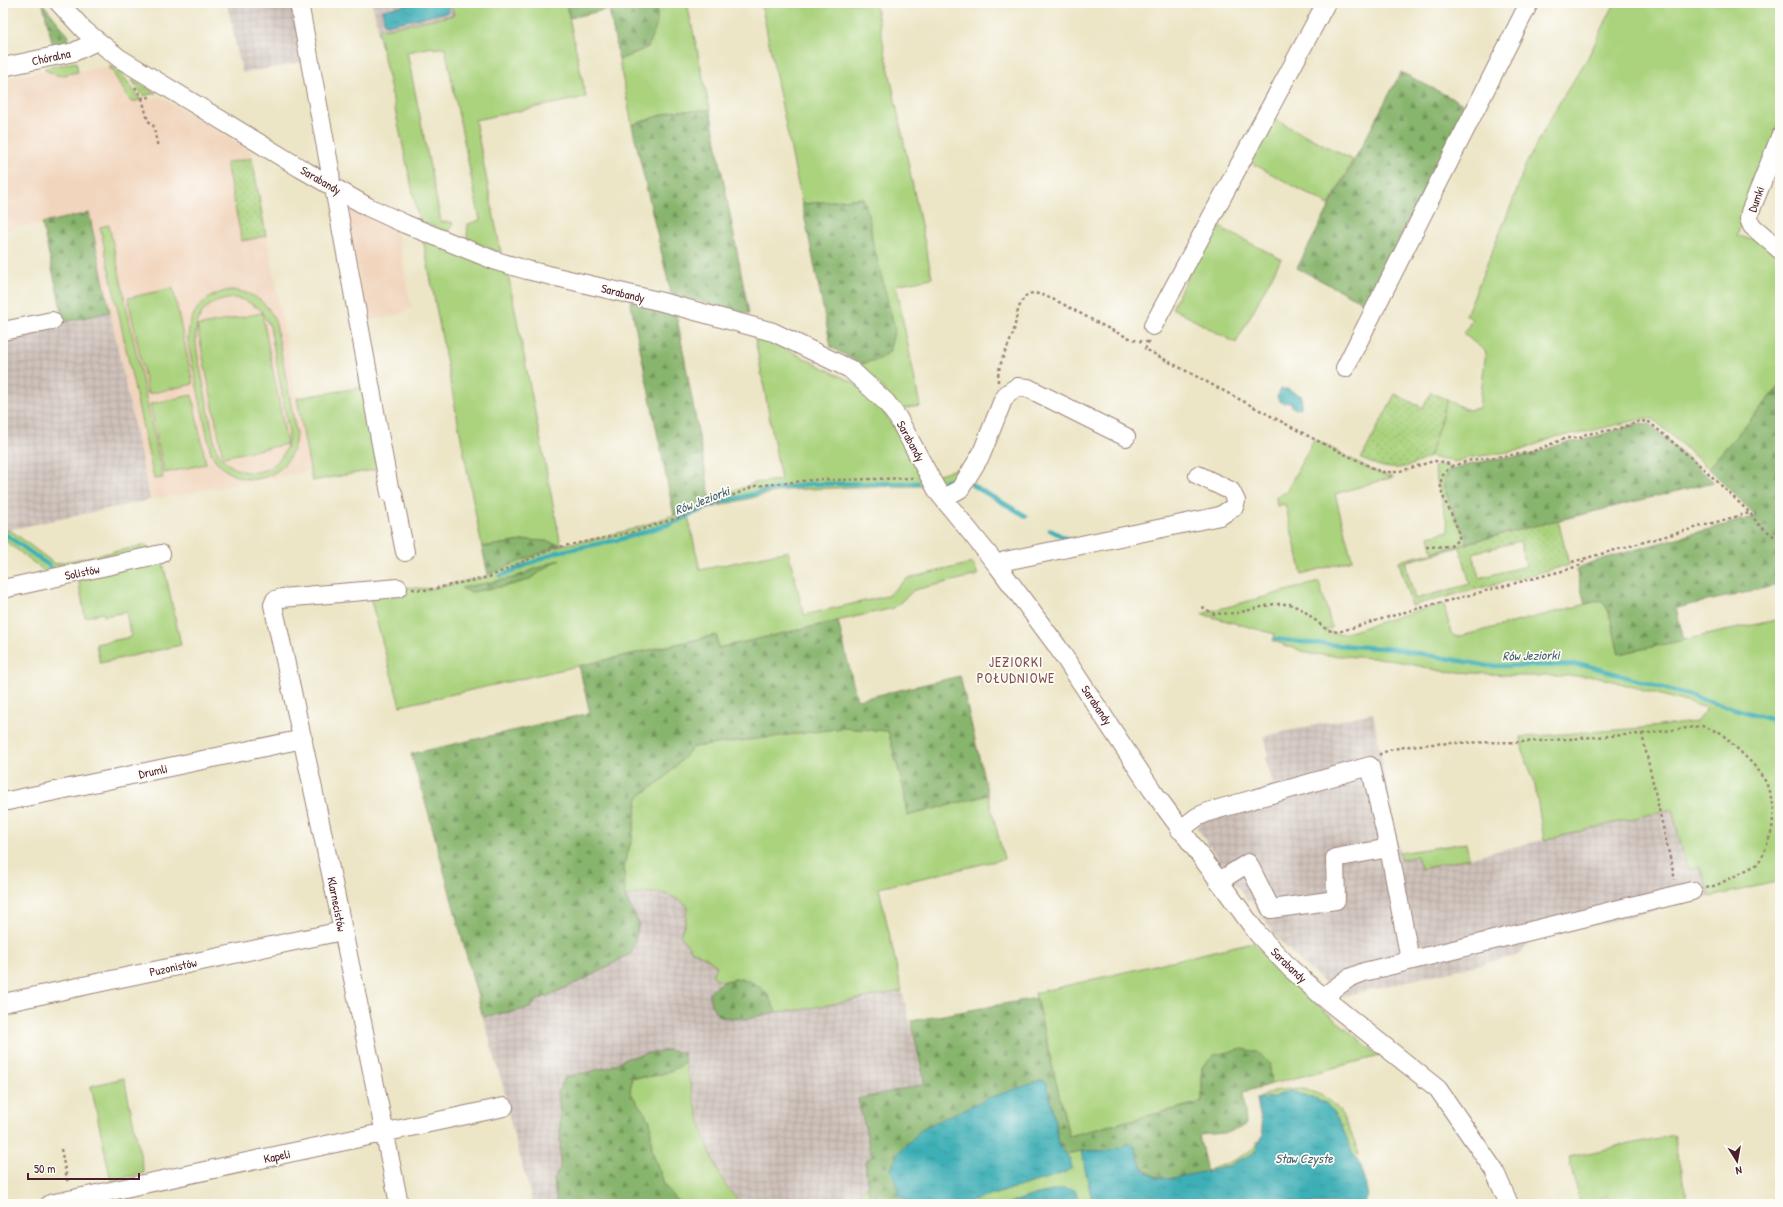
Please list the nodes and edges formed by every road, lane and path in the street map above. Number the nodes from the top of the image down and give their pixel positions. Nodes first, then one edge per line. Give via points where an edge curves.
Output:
1 (59, 3) edge
2 (299, 3) edge
3 (1326, 3) edge
4 (1529, 3) edge
5 (97, 41) junction
6 (3, 67) edge
7 (142, 98) dead end
8 (1780, 137) edge
9 (158, 148) dead end
10 (333, 187) junction
11 (1780, 250) edge
12 (52, 321) dead end
13 (1153, 326) dead end
14 (3, 331) edge
15 (1345, 368) dead end
16 (1003, 400) junction
17 (1126, 437) dead end
18 (1453, 466) junction
19 (1198, 475) dead end
20 (930, 477) junction
21 (944, 498) junction
22 (1750, 513) junction
23 (1780, 541) edge
24 (1426, 547) dead end
25 (404, 552) dead end
26 (161, 554) dead end
27 (1587, 558) junction
28 (1572, 562) dead end
29 (997, 565) junction
30 (398, 588) joint
31 (3, 589) edge
32 (1202, 607) dead end
33 (1642, 734) junction
34 (303, 739) junction
35 (1370, 766) junction
36 (3, 802) edge
37 (1180, 830) junction
38 (1389, 848) junction
39 (1218, 882) junction
40 (1685, 893) junction
41 (1266, 899) junction
42 (1243, 914) junction
43 (342, 931) junction
44 (1410, 960) junction
45 (1323, 997) junction
46 (3, 1003) edge
47 (504, 1107) dead end
48 (385, 1132) junction
49 (61, 1149) dead end
50 (70, 1188) dead end
51 (50, 1204) edge
52 (399, 1204) edge
53 (1508, 1204) edge

1 - 5 street, Sarabandy
2 - 10 street
3 - 13 street
4 - 15 street
5 - 6 street, Chóralna via 74,52
5 - 10 street, Sarabandy via 135,68
7 - 9 path via 148,121 153,124
8 - 11 street, Dumki via 1749,219 1752,226
10 - 20 street, Sarabandy via 409,226 496,260 773,332 850,369 886,402 898,418
10 - 25 street via 390,493 393,492
12 - 14 street
16 - 17 street via 1017,387 1028,388
16 - 18 path via 998,385 998,373 1022,301 1029,294 1038,293 1128,338 1149,342 1145,349 1381,472 1397,472 1434,460
16 - 21 street via 981,455 960,489
18 - 22 path via 1471,460 1529,453 1566,438 1580,438 1586,434 1618,429 1640,421 1649,422
18 - 24 path via 1445,470 1440,484 1459,539 1451,546
19 - 29 street via 1231,491 1236,501 1234,507 1220,516 1005,561
20 - 21 street, Sarabandy
20 - 30 path via 823,479 755,486 689,514 634,532 554,548 489,577 427,590
21 - 29 street, Sarabandy
22 - 23 path via 1758,524
22 - 27 path
26 - 31 street, Solistów
27 - 28 path
27 - 32 path via 1580,565 1566,570 1338,632 1327,630 1303,610 1290,604 1274,604 1237,613 1214,614
29 - 37 street, Sarabandy via 1057,646
30 - 34 street, Klarnecistów via 275,600 273,605
33 - 35 path via 1394,748 1384,751
33 - 40 path
33 - 40 path via 1702,726 1721,733 1754,764 1766,782 1774,807 1772,830 1758,864 1718,885
34 - 36 street, Drumli
34 - 43 street, Klarnecistów
35 - 37 street via 1208,812
35 - 38 street
37 - 39 street, Sarabandy
38 - 41 street via 1335,858 1336,900 1271,909
38 - 44 street
39 - 41 street via 1248,863
39 - 42 street, Sarabandy
40 - 44 street
41 - 42 street
42 - 45 street, Sarabandy via 1291,969
43 - 46 street, Puzonistów
43 - 48 street, Klarnecistów
44 - 45 street via 1349,978
45 - 53 street, Sarabandy via 1438,1089 1494,1170
47 - 48 street, Kapeli
48 - 51 street, Kapeli
48 - 52 street, Klarnecistów
49 - 50 path

